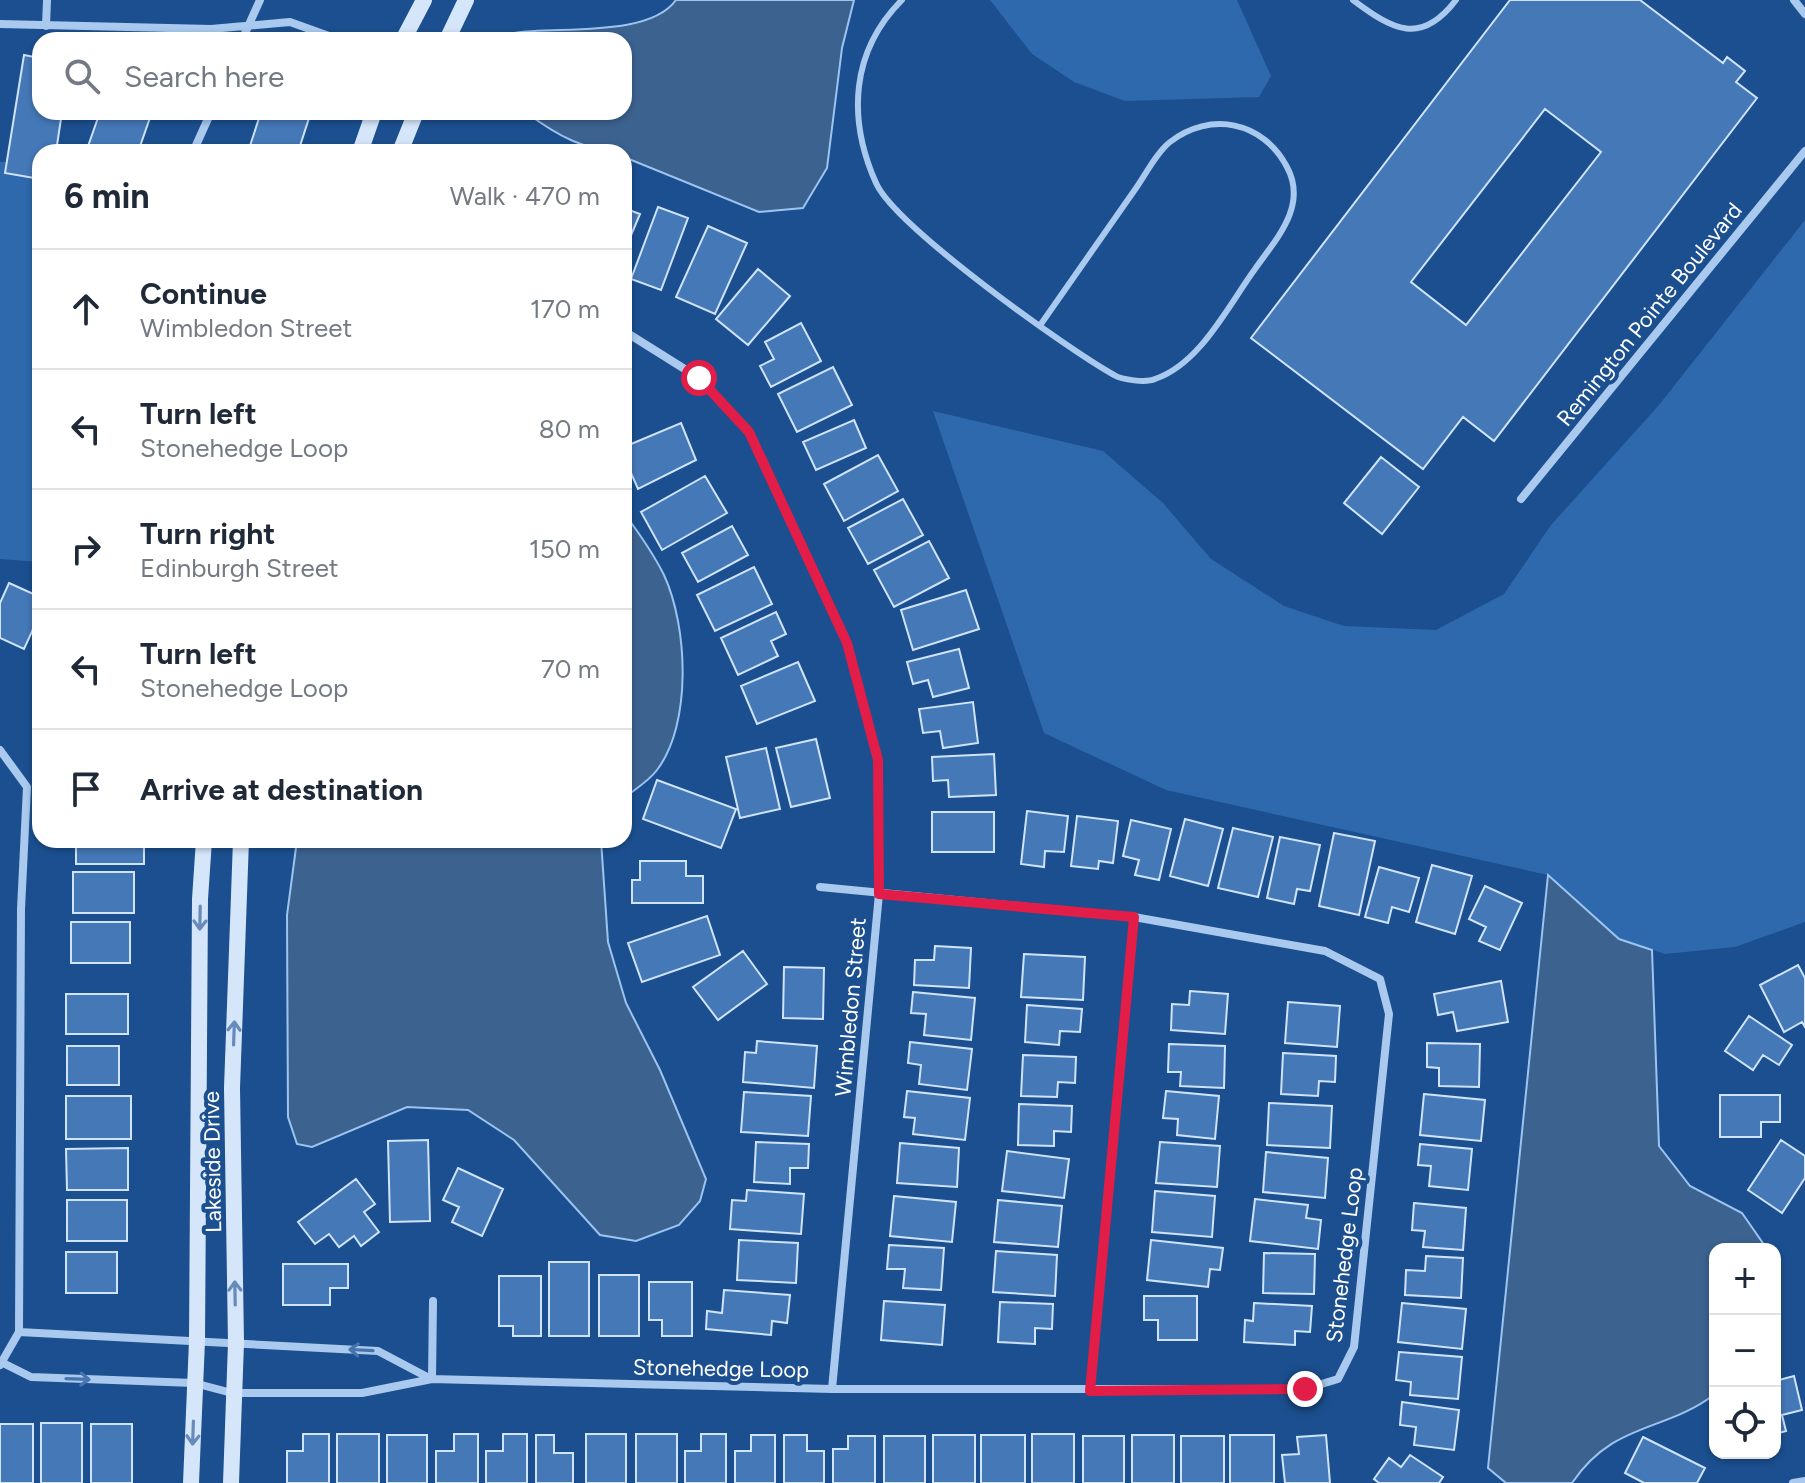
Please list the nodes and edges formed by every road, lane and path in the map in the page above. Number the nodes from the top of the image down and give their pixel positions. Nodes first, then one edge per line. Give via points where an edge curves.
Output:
1 (47, 0) edge
2 (260, 0) edge
3 (424, 0) edge
4 (466, 0) edge
5 (902, 0) edge
6 (1353, 0) edge
7 (1456, 0) edge
8 (1794, 0) edge
9 (1805, 14) edge
10 (0, 24) edge
11 (249, 24) junction
12 (46, 26) junction
13 (246, 32) edge
14 (318, 32) edge
15 (407, 32) edge
16 (451, 32) edge
17 (207, 120) edge
18 (371, 120) edge
19 (413, 120) edge
20 (197, 144) edge
21 (363, 144) edge
22 (403, 144) edge
23 (1805, 151) edge
24 (1041, 324) junction
25 (632, 334) edge
26 (1521, 499) dead end
27 (0, 750) edge
28 (203, 848) edge
29 (241, 848) edge
30 (820, 887) dead end
31 (879, 894) junction
32 (1134, 917) junction
33 (433, 1301) dead end
34 (19, 1332) junction
35 (197, 1341) junction
36 (236, 1343) junction
37 (2, 1364) edge
38 (432, 1379) junction
39 (194, 1383) junction
40 (832, 1389) junction
41 (1090, 1391) junction
42 (232, 1393) junction
43 (1805, 1481) edge
44 (191, 1483) edge
45 (231, 1483) edge
46 (1793, 1483) edge

1 - 12 street
2 - 11 street
3 - 15 street
4 - 16 street
5 - 24 lane via 879,23 862,62 858,127 877,184 896,213
6 - 7 lane via 1389,25 1407,30 1431,24
8 - 9 street
10 - 12 street
11 - 12 street via 211,29
11 - 13 street
11 - 14 street via 290,22
17 - 20 street
18 - 21 street
19 - 22 street
23 - 26 street, Remington Pointe Boulevard
24 - 24 lane via 1117,377 1153,381 1177,368 1198,348 1290,221 1293,193 1288,168 1267,140 1214,122 1167,144
25 - 31 street, Wimbledon Street via 699,378 749,432 847,643 878,760
27 - 34 street via 27,787 21,909
28 -> 35 street, Lakeside Drive
36 -> 29 street, Lakeside Drive via 232,1088
30 - 31 street, Stonehedge Loop
31 - 32 street, Stonehedge Loop
31 - 40 street, Wimbledon Street
32 - 41 street
32 - 41 street, Stonehedge Loop via 1325,951 1380,979 1389,1014 1354,1347 1338,1379 1305,1389
33 - 38 street
34 - 35 street, Stonehedge Loop
34 - 37 street
35 - 36 street, Stonehedge Loop
35 - 39 street, Lakeside Drive
38 -> 36 street, Stonehedge Loop via 378,1351
36 - 42 street, Lakeside Drive
37 -> 39 street, Stonehedge Loop via 31,1377
38 - 40 street, Stonehedge Loop
38 - 42 street, Stonehedge Loop via 362,1393
39 - 42 street, Stonehedge Loop
39 -> 44 street, Lakeside Drive
40 - 41 street, Stonehedge Loop
42 - 45 street, Lakeside Drive
43 - 46 street

